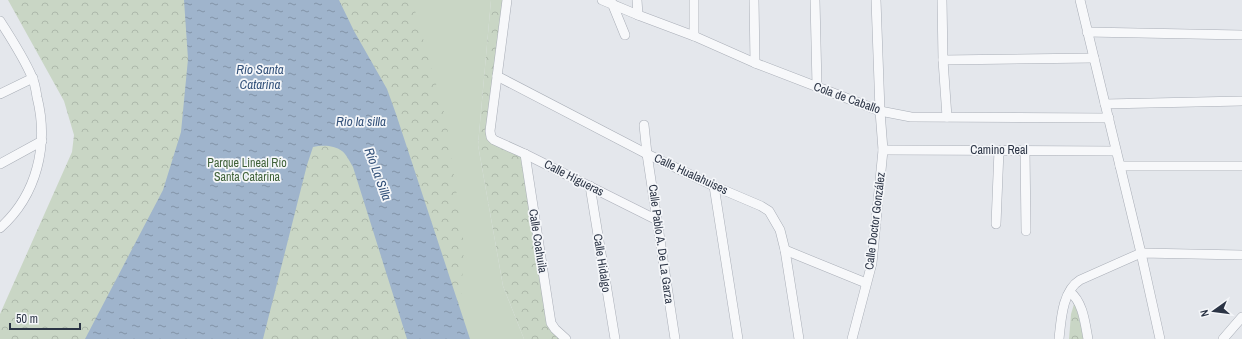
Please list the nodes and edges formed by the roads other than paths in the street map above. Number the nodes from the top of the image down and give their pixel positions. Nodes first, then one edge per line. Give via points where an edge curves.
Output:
1 (507, 0) edge
2 (602, 0) edge
3 (637, 0) edge
4 (694, 0) edge
5 (754, 0) edge
6 (815, 0) edge
7 (876, 0) edge
8 (942, 0) edge
9 (1080, 0) edge
10 (612, 3) edge
11 (638, 15) junction
12 (1, 25) edge
13 (1087, 32) junction
14 (625, 35) dead end
15 (1242, 35) edge
16 (694, 36) junction
17 (1094, 58) junction
18 (943, 60) junction
19 (755, 64) junction
20 (497, 76) junction
21 (33, 78) junction
22 (817, 86) junction
23 (0, 94) edge
24 (1242, 101) edge
25 (1105, 104) junction
26 (880, 111) junction
27 (947, 117) junction
28 (1108, 118) junction
29 (644, 125) dead end
30 (42, 141) junction
31 (883, 150) junction
32 (999, 150) junction
33 (1026, 150) junction
34 (1116, 151) junction
35 (525, 154) junction
36 (647, 154) junction
37 (0, 164) edge
38 (1120, 166) junction
39 (1242, 166) edge
40 (590, 186) junction
41 (714, 186) junction
42 (657, 220) junction
43 (996, 224) dead end
44 (0, 228) edge
45 (1026, 231) dead end
46 (785, 250) junction
47 (1141, 253) junction
48 (1242, 255) edge
49 (866, 283) junction
50 (1070, 292) junction
51 (1242, 317) edge
52 (566, 339) edge
53 (615, 339) edge
54 (675, 339) edge
55 (738, 339) edge
56 (799, 339) edge
57 (852, 339) edge
58 (1059, 339) edge
59 (1088, 339) edge
60 (1160, 339) edge
61 (1223, 339) edge

1 - 20 street
2 - 10 street, Cola de Caballo
3 - 11 street
4 - 16 street
5 - 19 street
6 - 22 street
7 - 26 street, Calle Doctor González
8 - 18 street
9 - 13 street
10 - 11 street, Cola de Caballo
10 - 14 street
11 - 16 street, Cola de Caballo
12 - 21 street
13 - 15 street
13 - 17 street
16 - 19 street, Cola de Caballo
17 - 18 street
17 - 25 street
18 - 27 street
19 - 22 street, Cola de Caballo
20 - 35 street, Calle Higueras via 491,137
20 - 36 street, Calle Hualahuises
21 - 23 street
21 - 30 street via 42,122
22 - 26 street, Cola de Caballo
24 - 25 street
25 - 28 street
26 - 27 street, Cola de Caballo via 911,117
26 - 31 street, Calle Doctor González
27 - 28 street, Cola de Caballo
28 - 34 street
29 - 36 street, Calle Pablo A. De La Garza
30 - 37 street
30 - 44 street via 36,175 29,192 16,212
31 - 32 street, Camino Real
31 - 49 street, Calle Doctor González via 872,263
32 - 33 street, Camino Real
32 - 43 street
33 - 34 street, Camino Real
33 - 45 street
34 - 38 street
35 - 40 street, Calle Higueras
35 - 52 street, Calle Coahuila via 551,323
36 - 41 street, Calle Hualahuises
36 - 42 street, Calle Pablo A. De La Garza
38 - 39 street
38 - 47 street
40 - 42 street, Calle Higueras
40 - 53 street, Calle Hidalgo
41 - 46 street, Calle Hualahuises via 769,211 780,230
41 - 55 street
42 - 54 street, Calle Pablo A. De La Garza
46 - 49 street
46 - 56 street, Calle Hualahuises
47 - 48 street
47 - 50 street via 1080,280
47 - 60 street
49 - 57 street, Calle Doctor González
50 - 58 street via 1065,300
50 - 59 street via 1080,305
51 - 61 street

